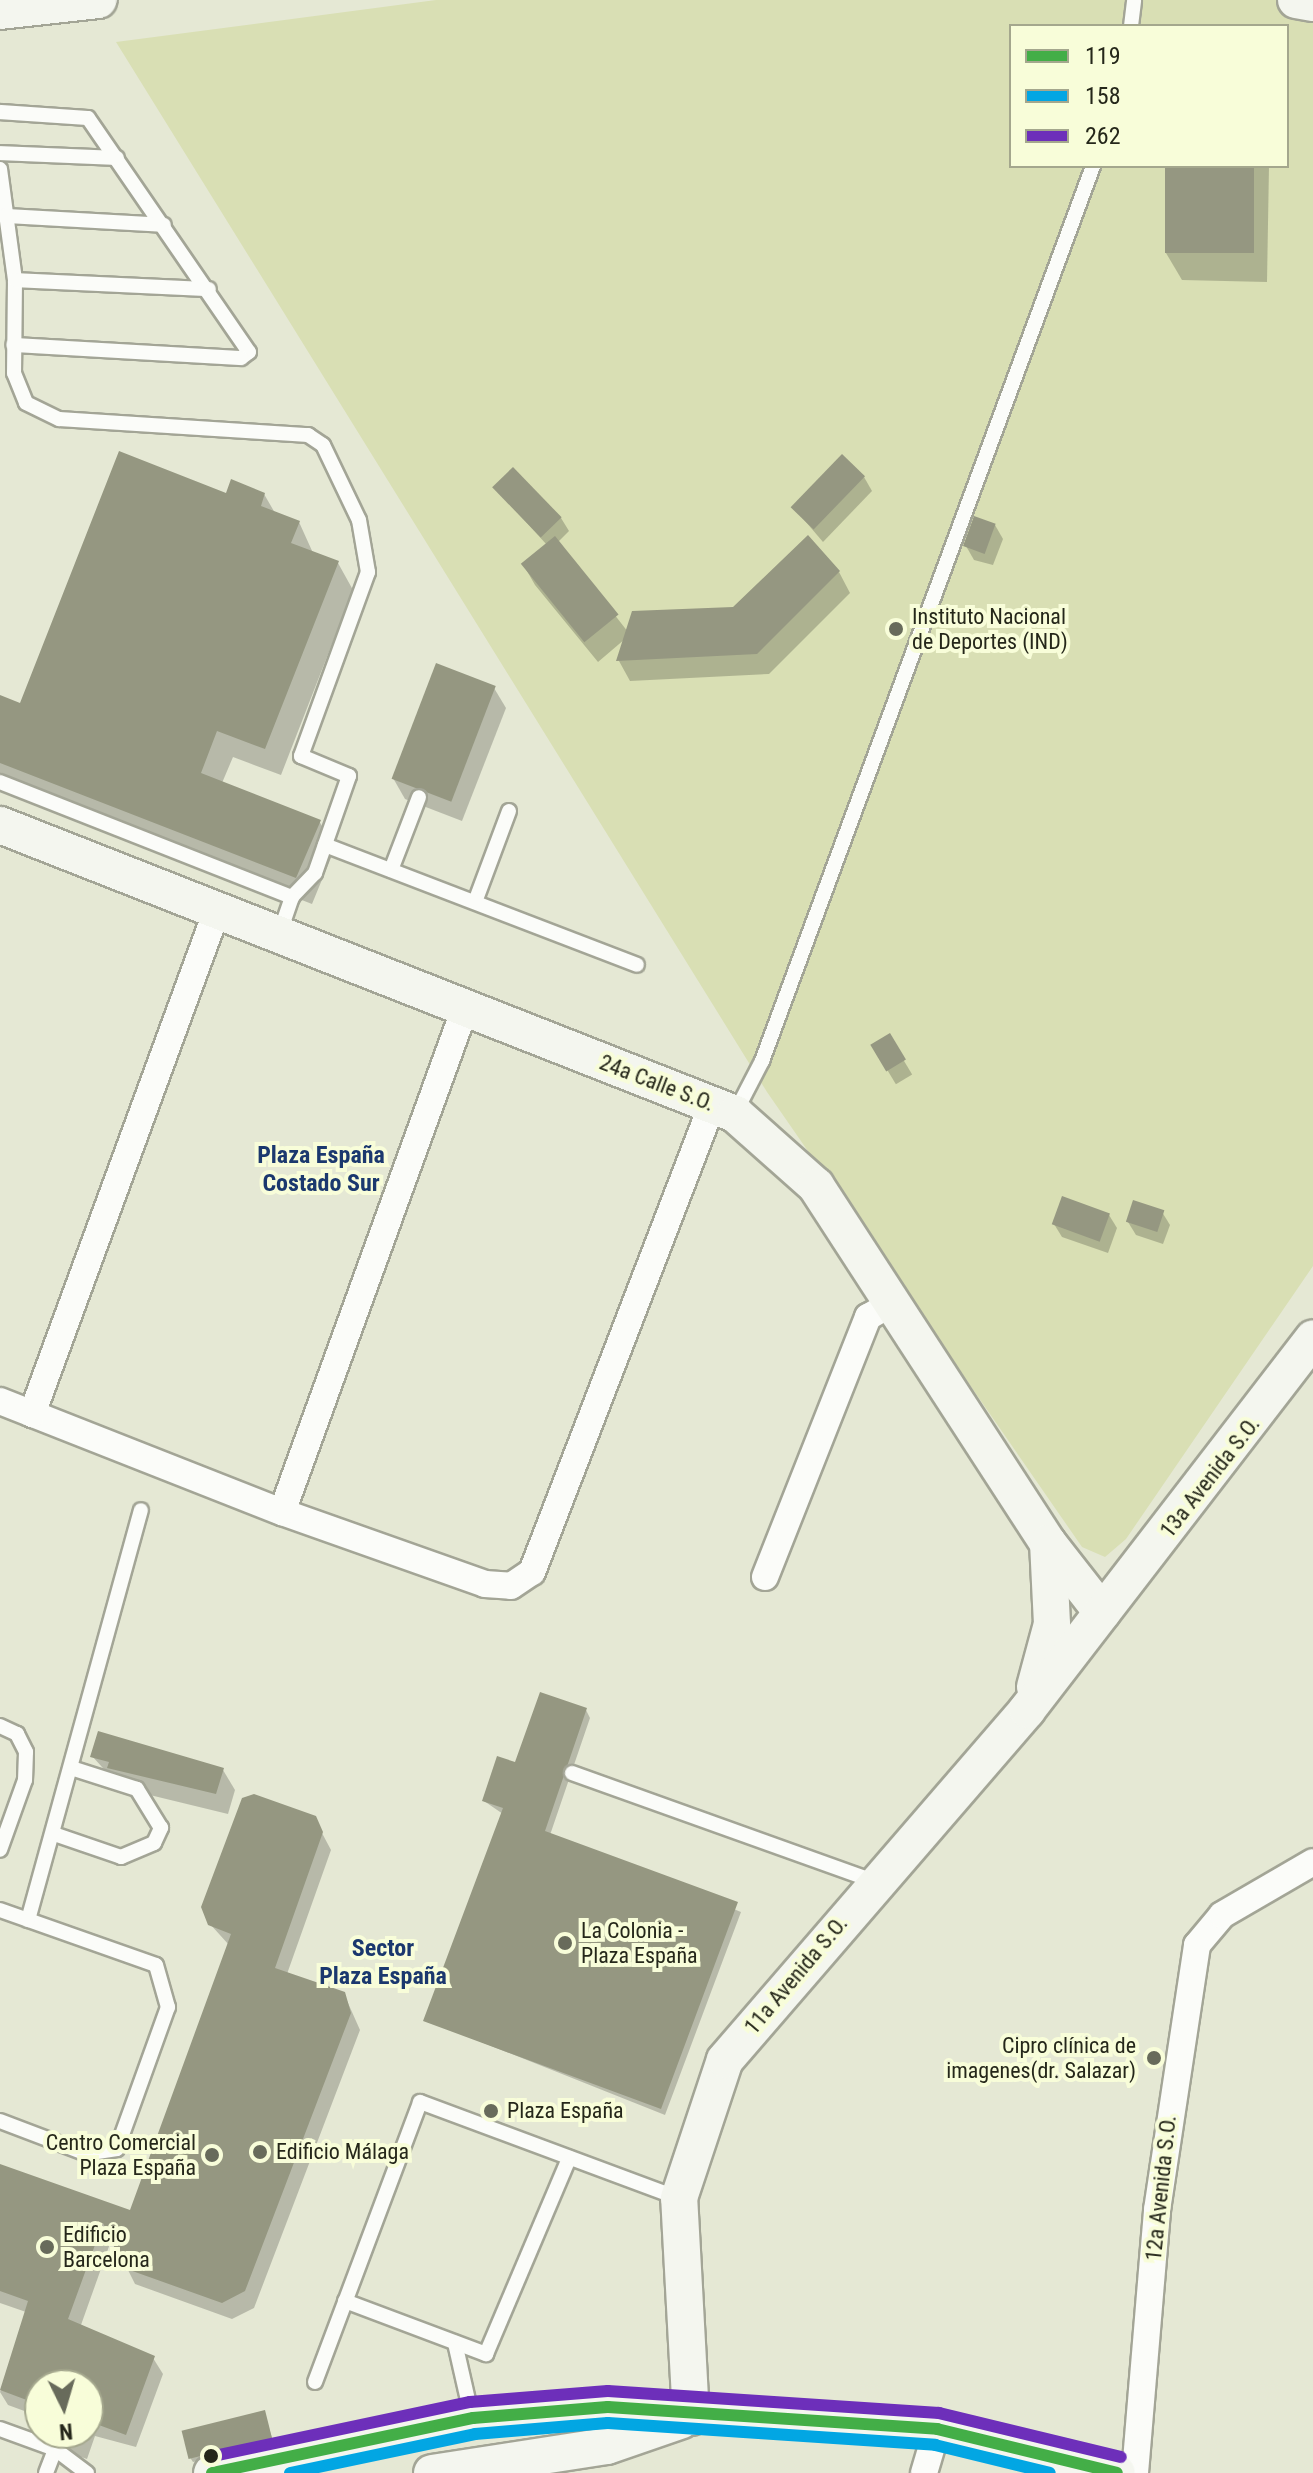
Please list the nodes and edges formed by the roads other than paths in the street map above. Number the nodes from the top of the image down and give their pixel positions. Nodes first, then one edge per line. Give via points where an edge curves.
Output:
1 (98, 0) edge
2 (1134, 0) edge
3 (1296, 0) edge
4 (1313, 3) edge
5 (0, 11) edge
6 (1131, 24) edge
7 (0, 112) edge
8 (0, 153) edge
9 (117, 158) junction
10 (1092, 168) edge
11 (0, 169) edge
12 (5, 216) junction
13 (164, 225) junction
14 (15, 280) junction
15 (209, 289) junction
16 (13, 345) junction
17 (7, 361) edge
18 (0, 782) edge
19 (419, 797) dead end
20 (509, 811) dead end
21 (0, 825) edge
22 (325, 845) junction
23 (391, 870) junction
24 (292, 897) junction
25 (475, 902) junction
26 (217, 910) junction
27 (279, 935) junction
28 (637, 965) dead end
29 (465, 1008) junction
30 (724, 1109) junction
31 (894, 1302) junction
32 (1313, 1338) edge
33 (0, 1401) edge
34 (32, 1414) junction
35 (141, 1510) dead end
36 (282, 1512) junction
37 (1048, 1543) junction
38 (765, 1577) dead end
39 (1102, 1612) junction
40 (1027, 1710) junction
41 (0, 1726) edge
42 (71, 1768) junction
43 (572, 1773) dead end
44 (54, 1834) junction
45 (0, 1850) edge
46 (1313, 1862) edge
47 (876, 1883) junction
48 (0, 1910) edge
49 (28, 1920) junction
50 (0, 2121) edge
51 (569, 2158) junction
52 (679, 2198) junction
53 (345, 2301) junction
54 (455, 2343) junction
55 (315, 2382) dead end
56 (691, 2417) junction
57 (473, 2418) junction
58 (0, 2429) edge
59 (937, 2429) junction
60 (24, 2438) edge
61 (55, 2449) joint
62 (46, 2473) edge
63 (87, 2473) edge
64 (212, 2473) edge
65 (432, 2473) edge
66 (924, 2473) edge
67 (1117, 2473) edge
68 (1135, 2473) edge

1 - 5 street
2 - 6 lane
3 - 4 street
7 - 9 lane via 81,114
8 - 9 lane
9 - 13 lane
10 - 30 lane via 762,1061
11 - 12 lane
12 - 13 lane
12 - 14 lane
13 - 15 lane
14 - 15 lane
14 - 16 lane
15 - 16 lane via 247,342 249,352 241,358
16 - 17 lane
17 - 22 lane via 26,403 59,419 308,435 323,445 359,520 368,572 302,746 312,764 349,776
18 - 24 lane
19 - 23 lane
20 - 25 lane
21 - 26 street, 24a Calle S.O.
22 - 23 lane
22 - 24 lane via 315,873
23 - 25 lane
24 - 27 lane
25 - 28 lane
26 - 27 street, 24a Calle S.O.
26 - 34 street
27 - 29 street, 24a Calle S.O.
29 - 30 street, 24a Calle S.O.
29 - 36 street
30 - 31 street, 24a Calle S.O. via 816,1186
30 - 36 street via 532,1572 511,1586 485,1584
31 - 37 street, 24a Calle S.O.
31 - 38 street via 868,1317
32 - 39 street, 13a Avenida S.O.
33 - 34 street
34 - 36 street
35 - 42 lane
37 - 39 street, 24a Calle S.O.
37 - 40 street via 1052,1624
39 - 40 street, 11a Avenida S.O.
40 - 47 street, 11a Avenida S.O.
41 - 45 lane via 17,1734 26,1752 25,1780
42 - 44 lane
42 - 44 lane via 137,1789 161,1828 154,1843 121,1857
43 - 47 lane
44 - 49 lane
46 - 68 street, 12a Avenida S.O. via 1222,1915 1197,1945 1185,1991
47 - 52 street, 11a Avenida S.O. via 725,2060
48 - 49 lane
49 - 50 lane via 156,1965 168,2007 117,2149 87,2154
51 - 52 lane
51 - 53 lane via 420,2102
51 - 54 lane via 486,2354
52 - 56 street, 11a Avenida S.O.
53 - 54 lane
53 - 55 lane
54 - 57 lane
56 - 57 street via 608,2407
56 - 59 street
56 - 65 street via 607,2446
57 - 64 street
58 - 60 lane
59 - 66 street
59 - 67 street
61 - 62 lane
61 - 63 lane

